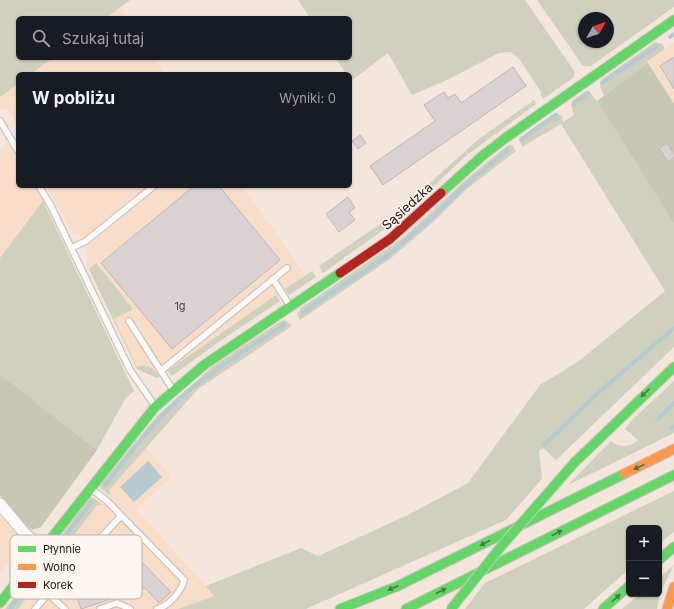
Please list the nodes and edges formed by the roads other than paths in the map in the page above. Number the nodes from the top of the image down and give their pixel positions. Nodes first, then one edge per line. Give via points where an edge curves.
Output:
1 (674, 20) edge
2 (0, 121) edge
3 (16, 148) edge
4 (40, 188) edge
5 (152, 188) edge
6 (71, 248) junction
7 (288, 268) dead end
8 (272, 279) junction
9 (291, 307) junction
10 (129, 321) dead end
11 (674, 367) edge
12 (162, 370) junction
13 (173, 390) junction
14 (155, 407) junction
15 (674, 449) edge
16 (674, 475) edge
17 (90, 487) junction
18 (0, 504) edge
19 (121, 516) junction
20 (26, 535) edge
21 (53, 535) edge
22 (103, 535) edge
23 (140, 535) edge
24 (142, 537) edge
25 (674, 547) edge
26 (662, 557) edge
27 (674, 587) edge
28 (626, 589) edge
29 (10, 590) edge
30 (44, 599) edge
31 (54, 599) edge
32 (0, 603) edge
33 (35, 609) edge
34 (65, 609) edge
35 (100, 609) edge
36 (130, 609) edge
37 (158, 609) edge
38 (340, 609) edge
39 (406, 609) edge
40 (452, 609) edge
41 (603, 609) edge
42 (667, 609) edge

1 - 9 main road, Sąsiedzka via 512,133 466,170 389,240
2 - 3 lane
4 - 6 lane
5 - 6 lane via 86,241
6 - 14 lane via 130,370
7 - 8 lane
8 - 9 lane
8 - 12 lane
9 - 13 main road, Sąsiedzka via 204,365
10 - 12 lane
11 -> 40 main road, bridge via 574,463
12 - 13 lane
13 - 14 main road, Sąsiedzka
14 - 17 main road, Sąsiedzka
15 -> 38 main road via 398,586
39 -> 16 main road
17 - 19 lane
17 - 21 main road, Sąsiedzka
18 - 20 street
19 - 22 lane
19 - 23 lane
24 - 37 lane via 184,580 182,588 174,597 163,608
25 - 26 main road
27 - 42 main road
41 -> 28 main road
29 - 32 main road, Sąsiedzka
30 - 33 lane
31 - 34 lane
35 - 36 lane via 117,603

